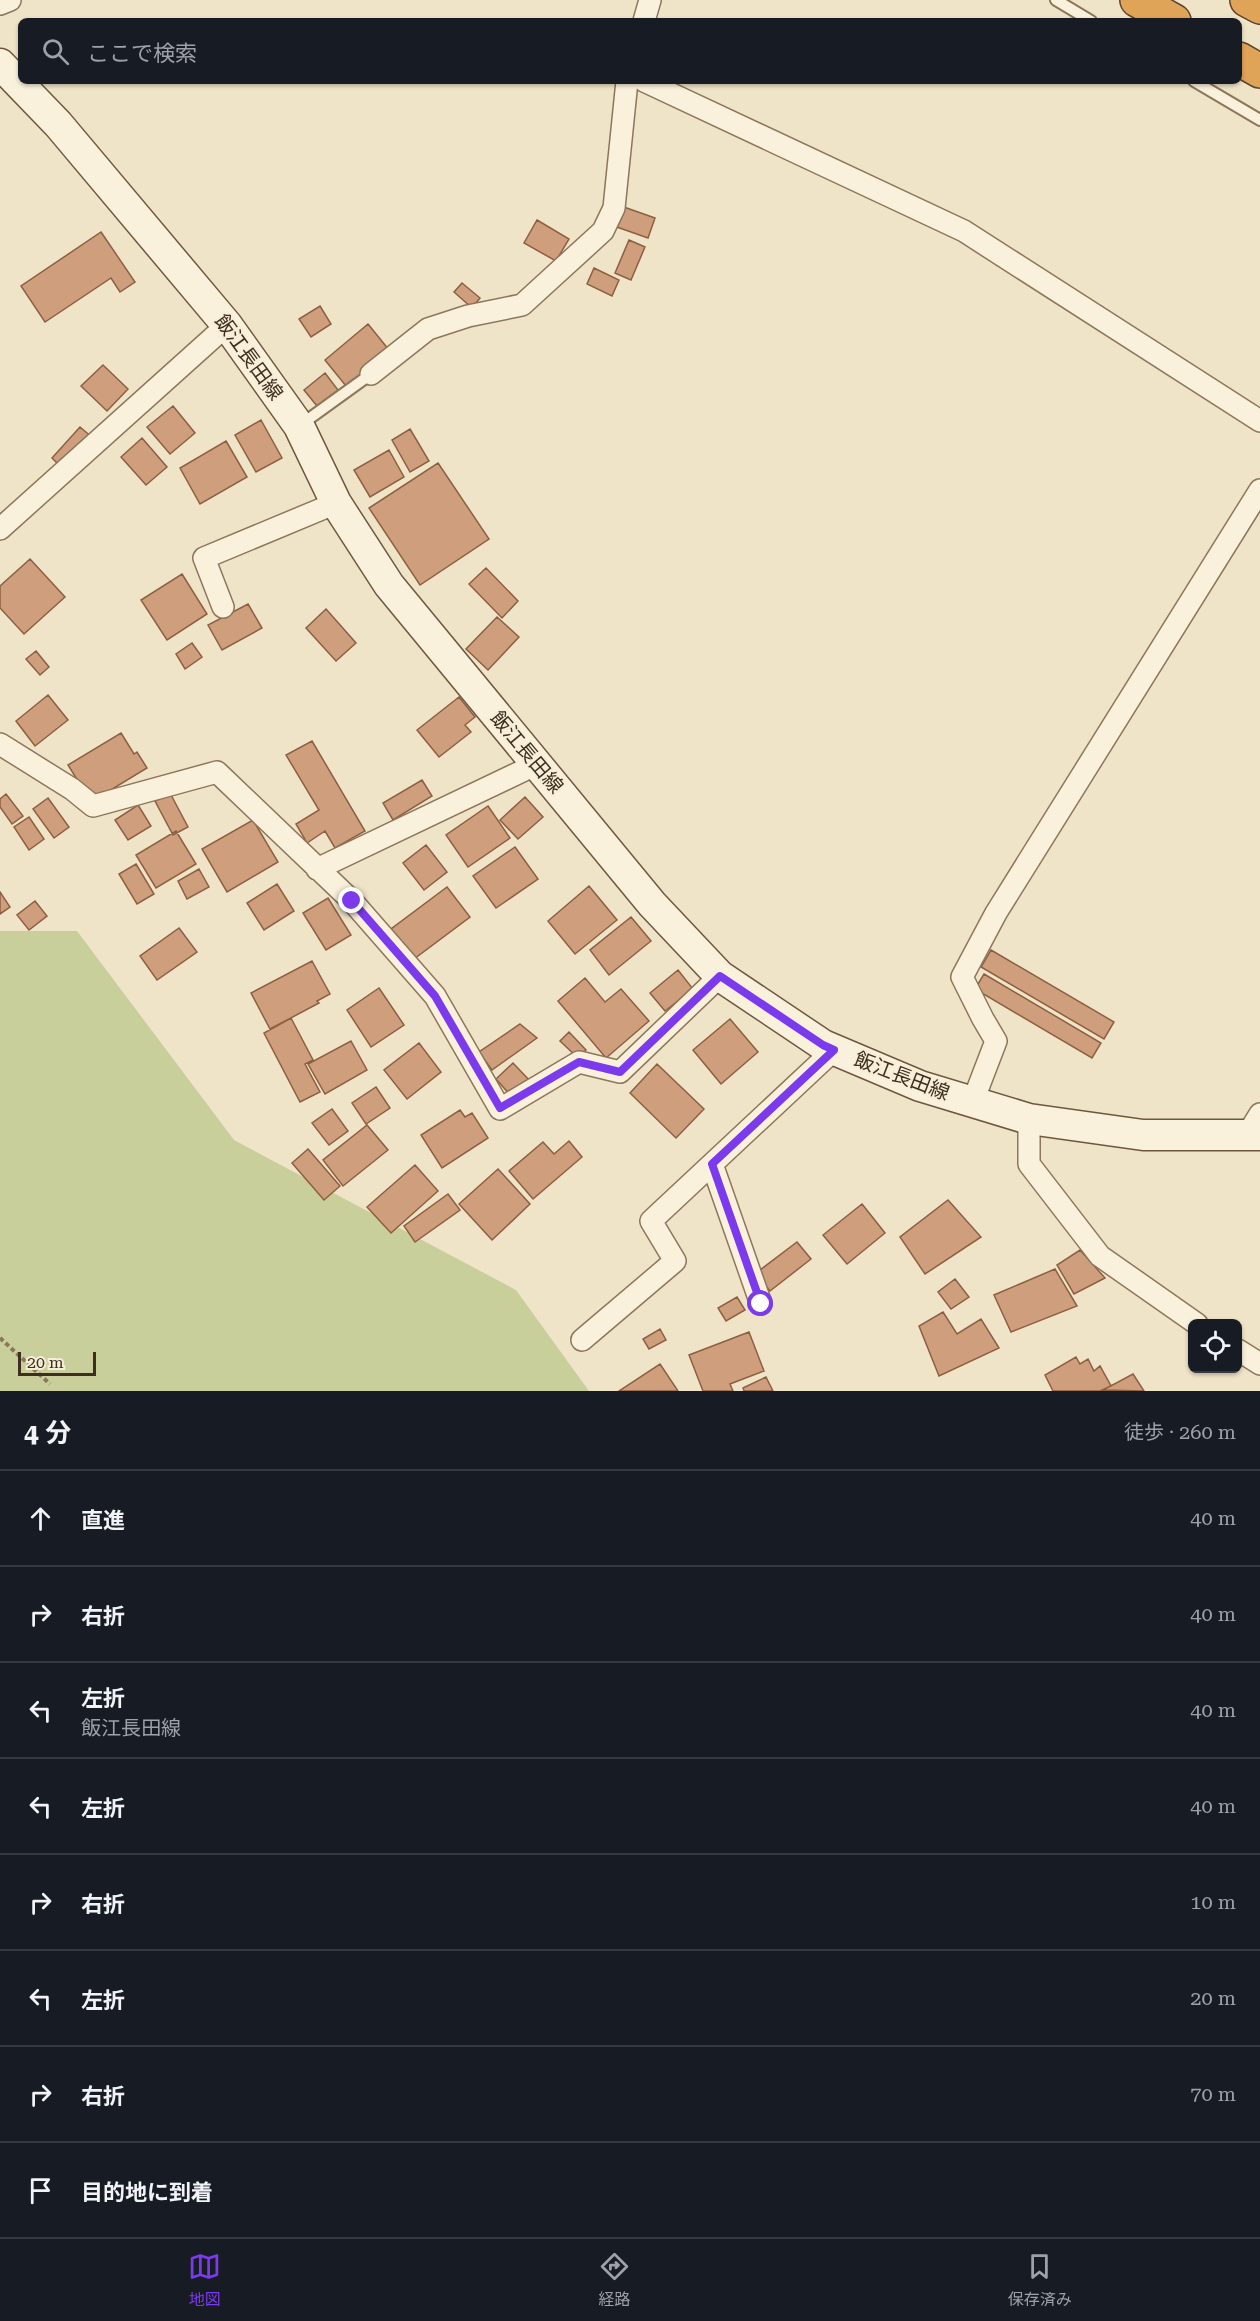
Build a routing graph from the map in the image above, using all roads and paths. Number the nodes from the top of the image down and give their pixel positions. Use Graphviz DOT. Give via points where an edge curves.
graph roads {
  1 [pos="10,0"];
  2 [pos="650,0"];
  3 [pos="1056,0"];
  4 [pos="1137,0"];
  5 [pos="1247,0"];
  6 [pos="0,4"];
  7 [pos="1260,7"];
  8 [pos="645,18"];
  9 [pos="1086,18"];
  10 [pos="1169,18"];
  11 [pos="1242,61"];
  12 [pos="0,63"];
  13 [pos="1260,71"];
  14 [pos="18,82"];
  15 [pos="20,84"];
  16 [pos="627,84"];
  17 [pos="650,84"];
  18 [pos="1199,84"];
  19 [pos="1260,120"];
  20 [pos="227,326"];
  21 [pos="371,374"];
  22 [pos="1260,421"];
  23 [pos="299,426"];
  24 [pos="1260,490"];
  25 [pos="336,503"];
  26 [pos="0,529"];
  27 [pos="223,607"];
  28 [pos="0,744"];
  29 [pos="537,764"];
  30 [pos="317,869"];
  31 [pos="720,976"];
  32 [pos="834,1050"];
  33 [pos="973,1101"];
  34 [pos="1029,1119"];
  35 [pos="1256,1128"];
  36 [pos="712,1164"];
  37 [pos="761,1304"];
  38 [pos="1190,1319"];
  39 [pos="0,1338"];
  40 [pos="582,1340"];
  41 [pos="1242,1353"];
  42 [pos="1260,1364"];
  43 [pos="50,1384"];
  1 -- 6 [label="street"];
  2 -- 8 [label="street"];
  3 -- 9 [label="lane"];
  4 -- 10 [label="highway"];
  5 -- 7 [label="highway"];
  11 -- 13 [label="highway"];
  12 -- 14 [label="main road, 飯江長田線"];
  15 -- 20 [label="main road, 飯江長田線"];
  16 -- 21 [label="street" via="614,208 603,231 522,305 428,329"];
  17 -- 22 [label="street" via="964,231"];
  18 -- 19 [label="lane"];
  20 -- 23 [label="main road, 飯江長田線"];
  20 -- 26 [label="street"];
  21 -- 23 [label="lane"];
  23 -- 25 [label="main road, 飯江長田線"];
  24 -- 33 [label="street" via="996,913 962,977 996,1041"];
  25 -- 27 [label="street" via="204,558"];
  25 -- 29 [label="main road, 飯江長田線" via="389,585"];
  28 -- 30 [label="street" via="93,806 217,772"];
  29 -- 30 [label="street"];
  29 -- 31 [label="main road, 飯江長田線" via="652,904"];
  30 -- 31 [label="street" via="352,901 435,996 500,1108 579,1062 620,1072"];
  31 -- 32 [label="main road, 飯江長田線"];
  32 -- 33 [label="main road, 飯江長田線" via="920,1086"];
  32 -- 36 [label="street"];
  33 -- 34 [label="main road, 飯江長田線"];
  34 -- 35 [label="main road, 飯江長田線" via="1143,1135"];
  34 -- 38 [label="street" via="1029,1164 1100,1256"];
  36 -- 37 [label="street"];
  36 -- 40 [label="street" via="651,1221 675,1261"];
  39 -- 43 [label="path"];
  41 -- 42 [label="street"];
}
